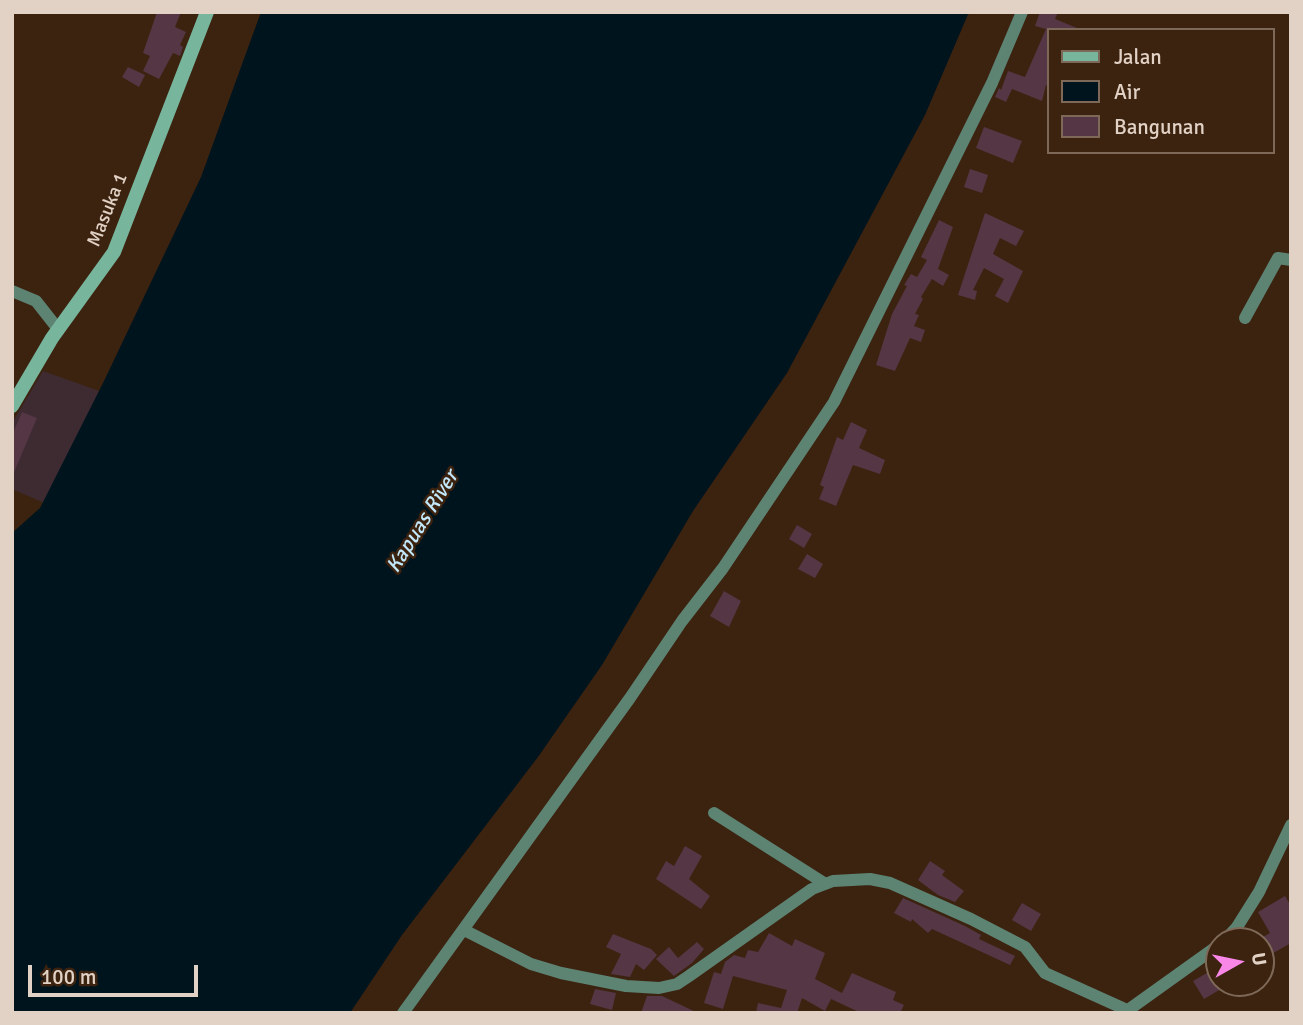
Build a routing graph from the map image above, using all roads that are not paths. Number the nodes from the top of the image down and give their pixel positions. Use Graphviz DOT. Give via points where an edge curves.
graph roads {
  1 [pos="207,12"];
  2 [pos="1022,12"];
  3 [pos="1291,260"];
  4 [pos="12,291"];
  5 [pos="1245,318"];
  6 [pos="63,323"];
  7 [pos="17,384"];
  8 [pos="12,406"];
  9 [pos="714,813"];
  10 [pos="1291,825"];
  11 [pos="824,883"];
  12 [pos="1237,927"];
  13 [pos="464,930"];
  14 [pos="1205,955"];
  15 [pos="1126,1011"];
  16 [pos="403,1013"];
  1 -- 6 [label="street, Masuka 1" via="122,236"];
  2 -- 13 [label="street" via="992,83 834,402 723,568"];
  3 -- 5 [label="street" via="1278,258"];
  4 -- 6 [label="street" via="36,301"];
  6 -- 7 [label="street, Masuka 1"];
  7 -- 8 [label="street, Masuka 1"];
  9 -- 11 [label="street"];
  10 -- 12 [label="street"];
  11 -- 13 [label="street" via="677,984 659,988 561,973 531,964"];
  11 -- 15 [label="street" via="857,879 890,883 1025,947 1045,973"];
  13 -- 16 [label="street"];
  14 -- 15 [label="street"];
}
